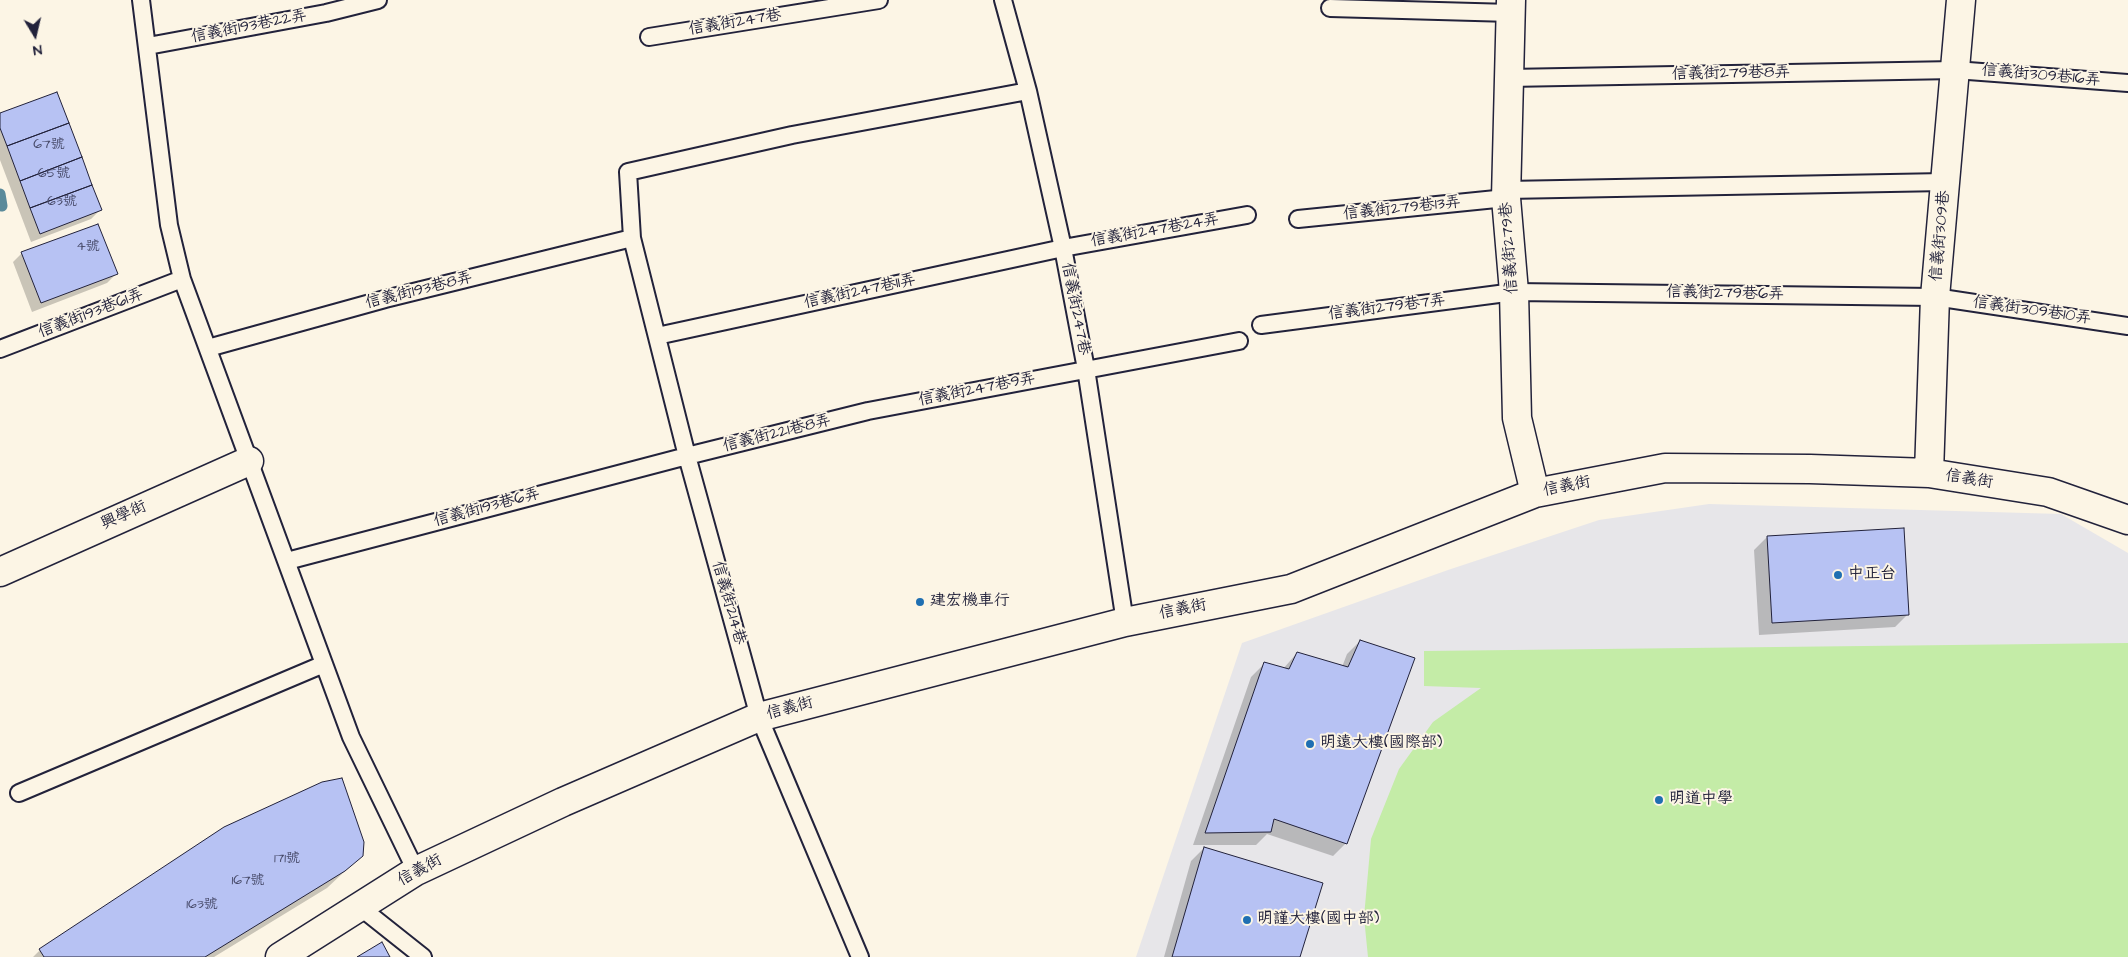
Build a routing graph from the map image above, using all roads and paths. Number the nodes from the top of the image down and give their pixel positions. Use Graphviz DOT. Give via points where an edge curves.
graph roads {
  1 [pos="141,0"];
  2 [pos="378,0"];
  3 [pos="879,0"];
  4 [pos="1004,0"];
  5 [pos="1961,0"];
  6 [pos="816,5"];
  7 [pos="1511,6"];
  8 [pos="1330,8"];
  9 [pos="650,37"];
  10 [pos="148,46"];
  11 [pos="1955,70"];
  12 [pos="1508,78"];
  13 [pos="2128,84"];
  14 [pos="1028,91"];
  15 [pos="1945,182"];
  16 [pos="1506,194"];
  17 [pos="1247,215"];
  18 [pos="1298,219"];
  19 [pos="632,238"];
  20 [pos="1063,248"];
  21 [pos="182,279"];
  22 [pos="1514,292"];
  23 [pos="1935,297"];
  24 [pos="1261,325"];
  25 [pos="2128,326"];
  26 [pos="656,336"];
  27 [pos="1239,341"];
  28 [pos="208,348"];
  29 [pos="0,349"];
  30 [pos="1086,370"];
  31 [pos="868,411"];
  32 [pos="687,456"];
  33 [pos="249,461"];
  34 [pos="1929,473"];
  35 [pos="1535,493"];
  36 [pos="2128,520"];
  37 [pos="287,561"];
  38 [pos="0,572"];
  39 [pos="1125,622"];
  40 [pos="324,664"];
  41 [pos="760,717"];
  42 [pos="18,793"];
  43 [pos="416,871"];
  44 [pos="360,907"];
  45 [pos="280,957"];
  46 [pos="423,957"];
  47 [pos="860,957"];
  1 -- 10 [label="lane"];
  2 -- 10 [label="lane, 信義街193巷22弄" via="326,13"];
  3 -- 6 [label="lane, 信義街247巷"];
  4 -- 14 [label="lane, 信義街247巷"];
  5 -- 11 [label="street, 信義街309巷"];
  6 -- 9 [label="lane, 信義街247巷"];
  7 -- 8 [label="lane"];
  7 -- 12 [label="street, 信義街279巷"];
  10 -- 21 [label="lane" via="168,225"];
  11 -- 12 [label="lane, 信義街279巷8弄"];
  11 -- 13 [label="lane, 信義街309巷16弄"];
  11 -- 15 [label="street, 信義街309巷"];
  12 -- 16 [label="street, 信義街279巷"];
  14 -- 19 [label="lane, 信義街214巷" via="792,135 628,172"];
  14 -- 20 [label="lane, 信義街247巷"];
  15 -- 16 [label="lane, 信義街279巷13弄"];
  15 -- 23 [label="street, 信義街309巷"];
  16 -- 18 [label="lane, 信義街279巷13弄"];
  16 -- 22 [label="street, 信義街279巷"];
  17 -- 20 [label="lane, 信義街247巷24弄"];
  19 -- 26 [label="lane, 信義街214巷"];
  19 -- 28 [label="lane, 信義街193巷8弄" via="385,299"];
  20 -- 26 [label="lane, 信義街247巷11弄"];
  20 -- 30 [label="lane, 信義街247巷"];
  21 -- 28 [label="lane"];
  21 -- 29 [label="lane, 信義街193巷61弄"];
  22 -- 23 [label="lane, 信義街279巷6弄"];
  22 -- 24 [label="lane, 信義街279巷7弄"];
  22 -- 35 [label="street, 信義街279巷" via="1517,418"];
  23 -- 25 [label="lane, 信義街309巷10弄"];
  23 -- 34 [label="street, 信義街309巷"];
  26 -- 32 [label="lane, 信義街214巷"];
  27 -- 30 [label="lane, 信義街247巷9弄"];
  28 -- 33 [label="lane"];
  30 -- 31 [label="lane, 信義街247巷9弄"];
  30 -- 39 [label="lane, 信義街247巷"];
  31 -- 32 [label="lane, 信義街221巷8弄"];
  32 -- 37 [label="lane, 信義街193巷6弄"];
  32 -- 41 [label="lane, 信義街214巷"];
  33 -- 37 [label="lane"];
  33 -- 38 [label="street, 興學街"];
  34 -- 35 [label="street, 信義街" via="1665,468"];
  34 -- 36 [label="street, 信義街" via="2048,492"];
  35 -- 39 [label="street, 信義街" via="1291,589"];
  37 -- 40 [label="lane"];
  39 -- 41 [label="street, 信義街"];
  40 -- 42 [label="lane"];
  40 -- 43 [label="lane" via="351,737"];
  41 -- 43 [label="street, 信義街" via="563,802"];
  41 -- 47 [label="lane, 信義街214巷"];
  43 -- 44 [label="street, 信義街"];
  44 -- 45 [label="street, 信義街"];
  44 -- 46 [label="lane"];
}
